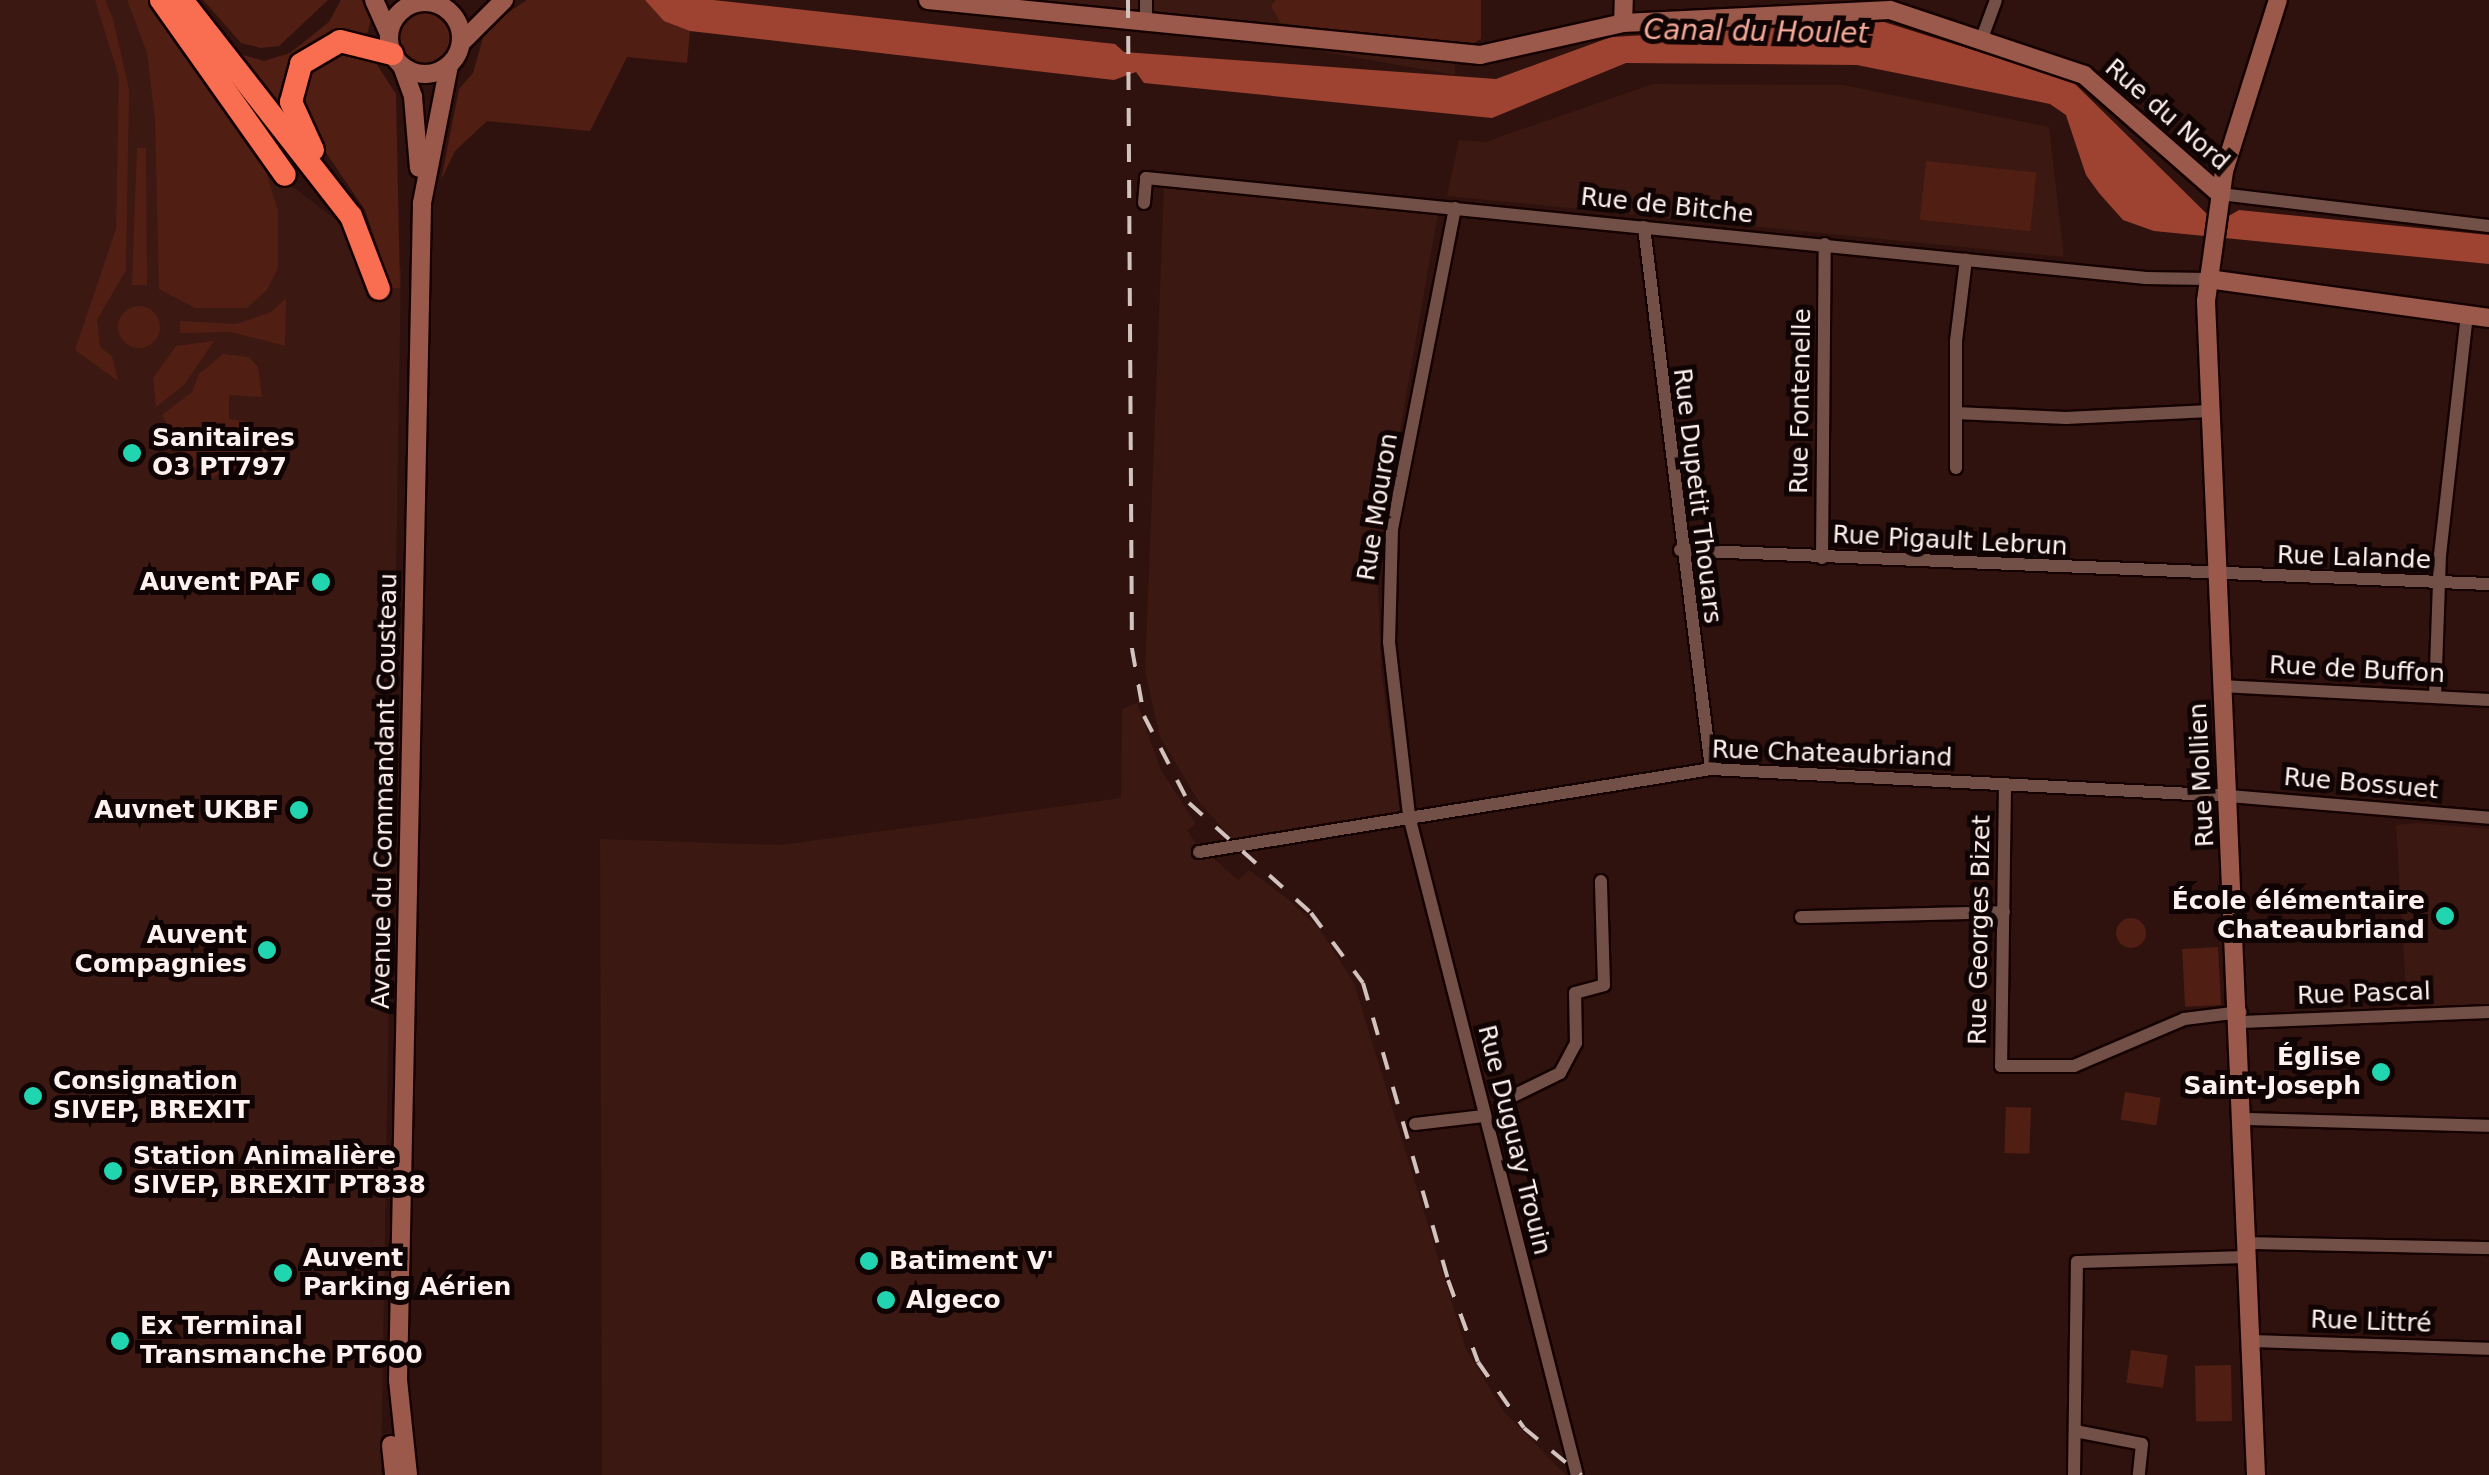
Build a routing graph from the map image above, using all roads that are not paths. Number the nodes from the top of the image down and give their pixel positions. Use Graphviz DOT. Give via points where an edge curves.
graph roads {
  1 [pos="161,0"];
  2 [pos="182,0"];
  3 [pos="374,0"];
  4 [pos="458,0"];
  5 [pos="504,0"];
  6 [pos="928,0"];
  7 [pos="1146,0"];
  8 [pos="1624,0"];
  9 [pos="1996,0"];
  10 [pos="2278,0"];
  11 [pos="423,2"];
  12 [pos="1146,20"];
  13 [pos="1623,23"];
  14 [pos="1982,38"];
  15 [pos="461,43"];
  16 [pos="395,51"];
  17 [pos="448,66"];
  18 [pos="285,175"];
  19 [pos="422,203"];
  20 [pos="1144,203"];
  21 [pos="2218,204"];
  22 [pos="1455,208"];
  23 [pos="2489,226"];
  24 [pos="1644,227"];
  25 [pos="1825,244"];
  26 [pos="1966,260"];
  27 [pos="2208,278"];
  28 [pos="2466,315"];
  29 [pos="2489,318"];
  30 [pos="2210,412"];
  31 [pos="1956,413"];
  32 [pos="1956,468"];
  33 [pos="1680,550"];
  34 [pos="1822,558"];
  35 [pos="2217,576"];
  36 [pos="2438,583"];
  37 [pos="2489,584"];
  38 [pos="2222,686"];
  39 [pos="2434,696"];
  40 [pos="2489,700"];
  41 [pos="1711,769"];
  42 [pos="2005,785"];
  43 [pos="2228,796"];
  44 [pos="1409,816"];
  45 [pos="2489,818"];
  46 [pos="1200,852"];
  47 [pos="1601,881"];
  48 [pos="2004,912"];
  49 [pos="1801,917"];
  50 [pos="2489,1012"];
  51 [pos="2241,1017"];
  52 [pos="1502,1112"];
  53 [pos="1484,1116"];
  54 [pos="2245,1119"];
  55 [pos="1415,1124"];
  56 [pos="2489,1126"];
  57 [pos="2489,1248"];
  58 [pos="2249,1250"];
  59 [pos="2251,1341"];
  60 [pos="2489,1349"];
  61 [pos="398,1380"];
  62 [pos="2075,1431"];
  63 [pos="394,1475"];
  64 [pos="408,1475"];
  65 [pos="1577,1475"];
  66 [pos="2074,1475"];
  67 [pos="2140,1475"];
  68 [pos="2256,1475"];
  1 -- 18 [label="highway"];
  2 -- 16 [label="highway" via="351,216 379,289 368,227 308,143 290,96 301,64 326,44 358,41"];
  3 -- 16 [label="street, Avenue du Commandant Cousteau"];
  4 -- 11 [label="street"];
  5 -- 15 [label="street"];
  6 -- 12 [label="street, Rue du Nord"];
  7 -- 12 [label="street"];
  8 -- 13 [label="street"];
  9 -- 14 [label="street"];
  10 -- 21 [label="street, Rue Mollien"];
  11 -- 15 [label="street" via="455,17"];
  11 -- 16 [label="street" via="400,12"];
  12 -- 13 [label="street, Rue du Nord" via="1480,55"];
  13 -- 14 [label="street, Rue du Nord" via="1871,8"];
  14 -- 21 [label="street, Rue du Nord" via="2095,82"];
  15 -- 17 [label="street"];
  16 -- 17 [label="street" via="428,74"];
  16 -- 19 [label="street, Avenue du Commandant Cousteau" via="414,98"];
  17 -- 19 [label="street, Avenue du Commandant Cousteau"];
  19 -- 61 [label="street, Avenue du Commandant Cousteau"];
  20 -- 22 [label="street, Rue de Bitche" via="1146,178"];
  21 -- 23 [label="street, Rue du Nord"];
  21 -- 27 [label="street, Rue Mollien"];
  22 -- 24 [label="street, Rue de Bitche"];
  22 -- 44 [label="street, Rue Mouron" via="1388,560 1388,629"];
  24 -- 25 [label="street, Rue de Bitche"];
  24 -- 33 [label="street, Rue Dupetit Thouars"];
  25 -- 26 [label="street, Rue de Bitche"];
  25 -- 34 [label="street, Rue Fontenelle"];
  26 -- 27 [label="street, Rue de Bitche"];
  26 -- 31 [label="street"];
  27 -- 28 [label="street"];
  27 -- 30 [label="street, Rue Mollien"];
  28 -- 29 [label="street"];
  28 -- 36 [label="street"];
  30 -- 31 [label="street" via="2066,418"];
  30 -- 35 [label="street, Rue Mollien"];
  31 -- 32 [label="street"];
  33 -- 34 [label="street, Rue Pigault Lebrun"];
  33 -- 41 [label="street, Rue Dupetit Thouars"];
  34 -- 35 [label="street, Rue Pigault Lebrun"];
  35 -- 36 [label="street, Rue Lalande"];
  35 -- 38 [label="street, Rue Mollien"];
  36 -- 37 [label="street, Rue Lalande"];
  36 -- 39 [label="street"];
  38 -- 39 [label="street, Rue de Buffon"];
  38 -- 43 [label="street, Rue Mollien"];
  39 -- 40 [label="street, Rue de Buffon"];
  41 -- 42 [label="street, Rue Chateaubriand"];
  41 -- 44 [label="street, Rue Chateaubriand"];
  42 -- 43 [label="street, Rue Chateaubriand"];
  42 -- 48 [label="street, Rue Georges Bizet"];
  43 -- 45 [label="street, Rue Bossuet"];
  43 -- 51 [label="street, Rue Mollien"];
  44 -- 46 [label="street, Rue Chateaubriand"];
  44 -- 53 [label="street, Rue Duguay Trouin"];
  47 -- 52 [label="street" via="1604,984 1575,993 1576,1042 1560,1073 1507,1098"];
  48 -- 49 [label="street"];
  48 -- 51 [label="street, Rue Georges Bizet" via="2002,1066 2074,1066 2184,1019"];
  50 -- 51 [label="street, Rue Pascal"];
  51 -- 54 [label="street, Rue Mollien"];
  53 -- 55 [label="street"];
  53 -- 65 [label="street, Rue Duguay Trouin"];
  54 -- 56 [label="street"];
  54 -- 58 [label="street, Rue Mollien"];
  57 -- 58 [label="street"];
  58 -- 59 [label="street, Rue Mollien"];
  58 -- 62 [label="street" via="2077,1262"];
  59 -- 60 [label="street, Rue Littré"];
  59 -- 68 [label="street, Rue Mollien"];
  61 -- 63 [label="street, Avenue du Commandant Cousteau"];
  61 -- 64 [label="street, Avenue du Commandant Cousteau"];
  62 -- 66 [label="street"];
  62 -- 67 [label="street" via="2142,1444"];
}
